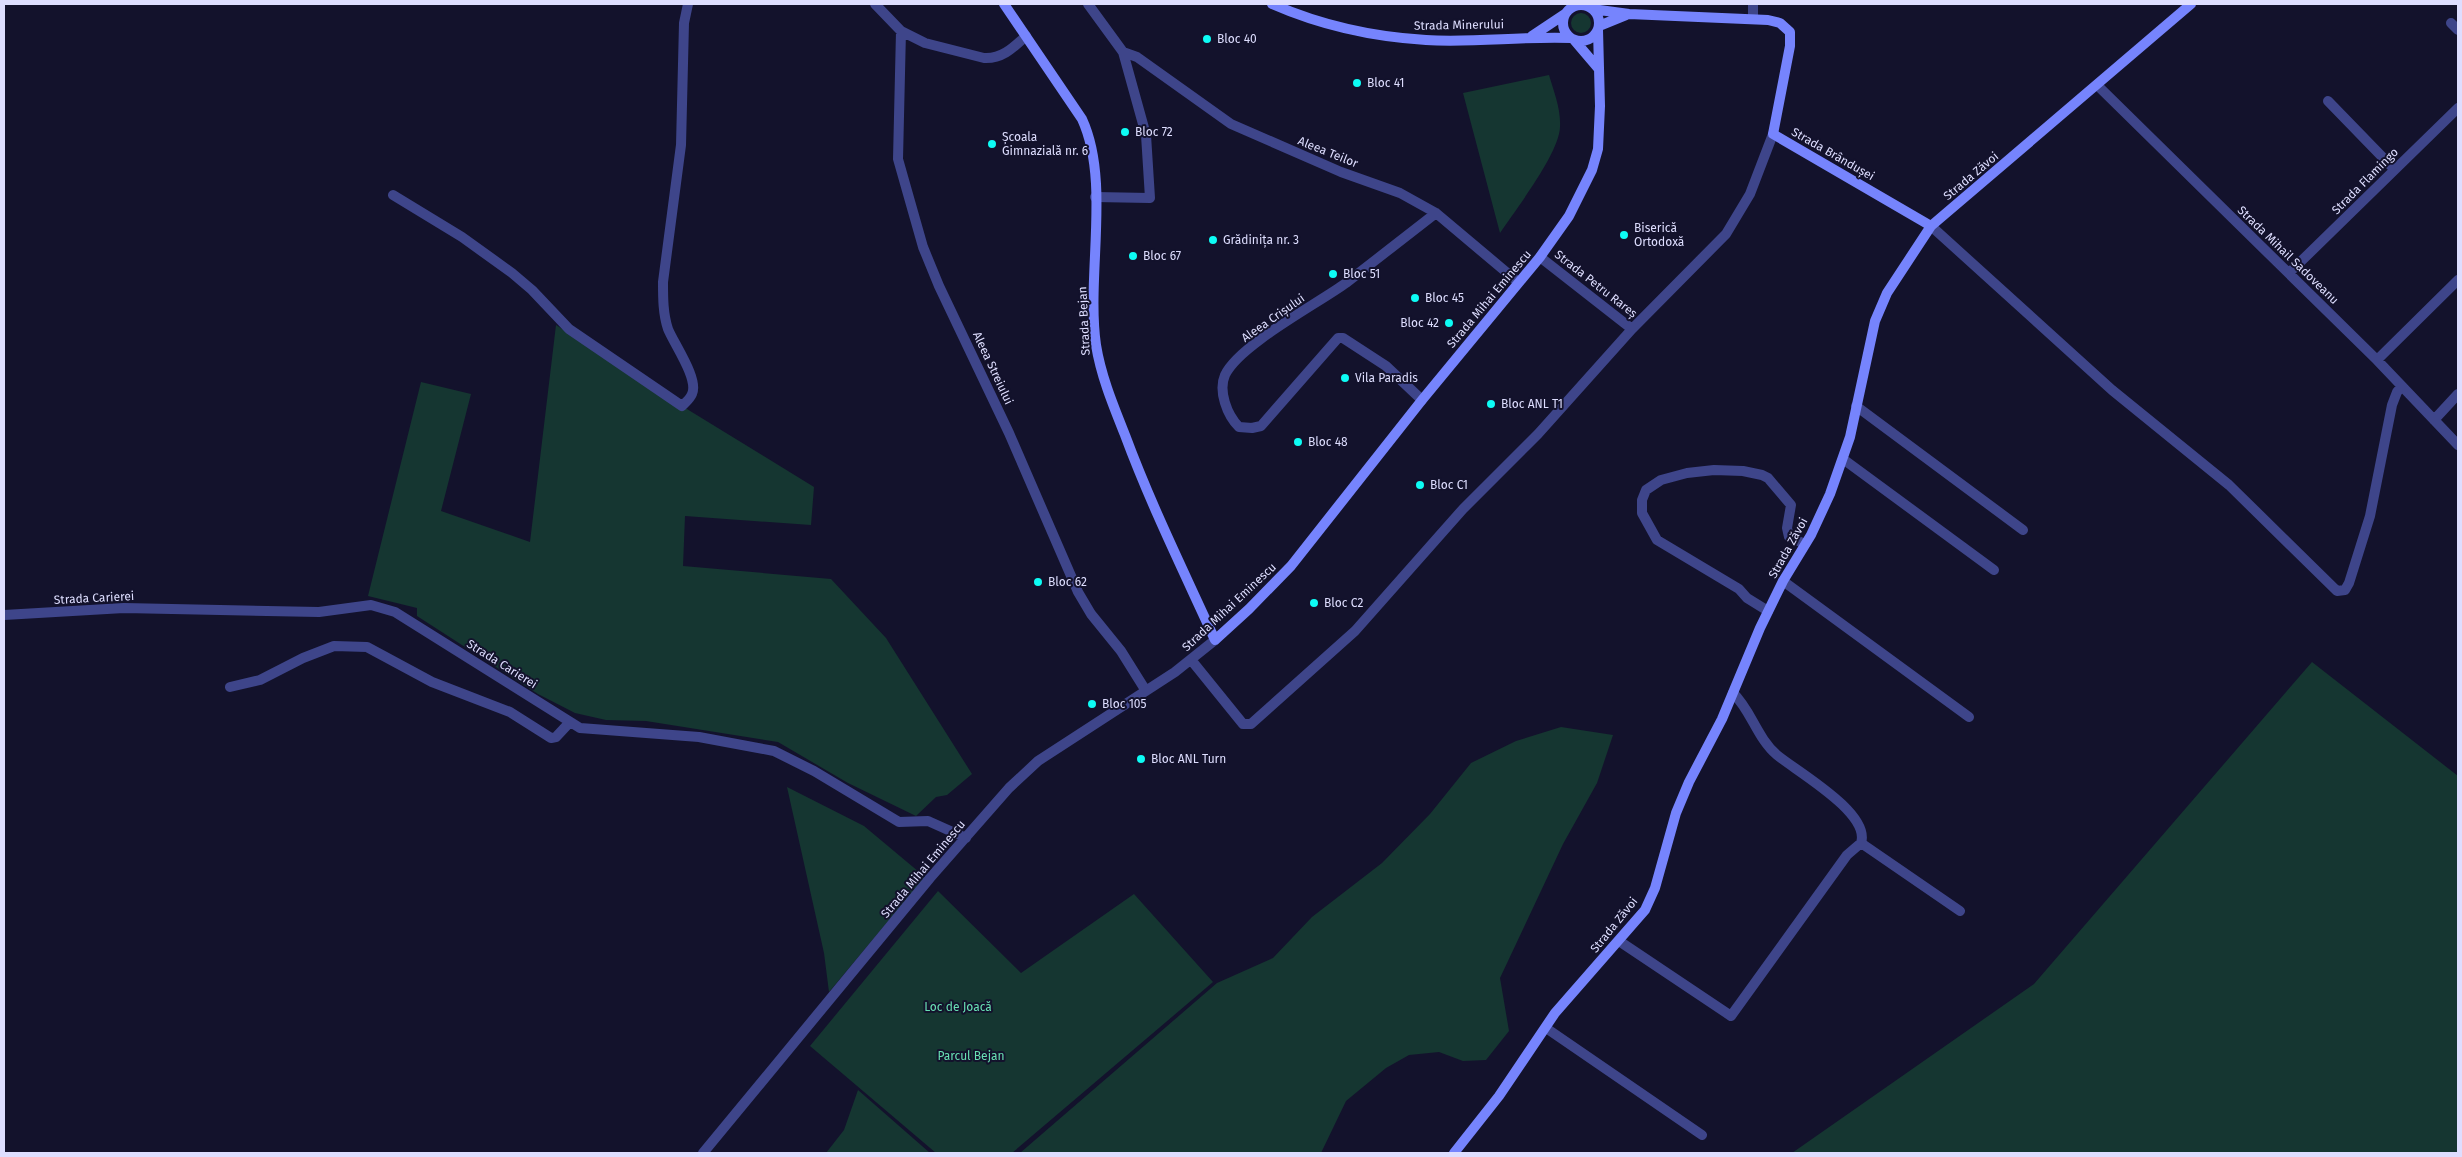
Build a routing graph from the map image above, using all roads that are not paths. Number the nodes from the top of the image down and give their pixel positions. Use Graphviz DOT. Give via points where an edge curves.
graph roads {
  1 [pos="688,4"];
  2 [pos="875,4"];
  3 [pos="1004,4"];
  4 [pos="1088,4"];
  5 [pos="1272,4"];
  6 [pos="1753,4"];
  7 [pos="2191,4"];
  8 [pos="1589,6"];
  9 [pos="1568,9"];
  10 [pos="1629,14"];
  11 [pos="1753,18"];
  12 [pos="1599,28"];
  13 [pos="901,31"];
  14 [pos="1026,36"];
  15 [pos="1532,36"];
  16 [pos="1573,39"];
  17 [pos="1123,52"];
  18 [pos="1598,68"];
  19 [pos="2098,85"];
  20 [pos="2328,101"];
  21 [pos="2458,108"];
  22 [pos="1772,134"];
  23 [pos="2394,169"];
  24 [pos="393,195"];
  25 [pos="1095,197"];
  26 [pos="1436,212"];
  27 [pos="1931,226"];
  28 [pos="1540,256"];
  29 [pos="2290,273"];
  30 [pos="2458,280"];
  31 [pos="1518,282"];
  32 [pos="1632,329"];
  33 [pos="2377,360"];
  34 [pos="2402,386"];
  35 [pos="2458,394"];
  36 [pos="1422,400"];
  37 [pos="1856,406"];
  38 [pos="2434,420"];
  39 [pos="2458,445"];
  40 [pos="1843,459"];
  41 [pos="2023,530"];
  42 [pos="1805,544"];
  43 [pos="1994,570"];
  44 [pos="1783,581"];
  45 [pos="1768,611"];
  46 [pos="4,615"];
  47 [pos="1215,640"];
  48 [pos="1192,661"];
  49 [pos="230,687"];
  50 [pos="1146,691"];
  51 [pos="1733,693"];
  52 [pos="1968,717"];
  53 [pos="570,722"];
  54 [pos="966,838"];
  55 [pos="1861,843"];
  56 [pos="1960,911"];
  57 [pos="1619,941"];
  58 [pos="1546,1028"];
  59 [pos="1702,1135"];
  60 [pos="703,1153"];
  61 [pos="1454,1153"];
  1 -- 24 [label="street" via="684,23 681,145 663,282 668,329 693,387 692,394 682,406 568,329 512,273 462,237"];
  2 -- 13 [label="street"];
  3 -- 14 [label="street, Strada Bejan"];
  4 -- 17 [label="street, Aleea Teilor"];
  5 -- 15 [label="street, Strada Minerului" via="1311,19 1385,36 1457,40"];
  6 -- 11 [label="street"];
  7 -- 19 [label="street, Strada Zăvoi"];
  8 -- 9 [label="street" via="1578,5"];
  8 -- 10 [label="street, Strada Brândușei"];
  8 -- 12 [label="street" via="1598,16"];
  9 -- 15 [label="street"];
  9 -- 16 [label="street" via="1563,24"];
  10 -- 11 [label="street, Strada Brândușei"];
  10 -- 12 [label="street, Strada Brândușei"];
  11 -- 22 [label="street, Strada Brândușei" via="1780,23 1790,32"];
  12 -- 16 [label="street, Strada Minerului" via="1586,41"];
  12 -- 18 [label="street, Strada Mihai Eminescu"];
  13 -- 14 [label="street" via="925,43 993,59 1004,55"];
  13 -- 50 [label="street, Aleea Streiului" via="898,159 922,247 1001,415 1078,592"];
  14 -- 25 [label="street, Strada Bejan" via="1090,136 1094,152"];
  15 -- 16 [label="street, Strada Minerului"];
  16 -- 18 [label="street"];
  17 -- 25 [label="street, Aleea Teilor" via="1146,135 1150,198"];
  17 -- 26 [label="street, Aleea Teilor" via="1137,57 1231,124 1332,168 1400,193"];
  18 -- 28 [label="street, Strada Mihai Eminescu" via="1600,128 1594,163 1579,200"];
  19 -- 27 [label="street, Strada Zăvoi"];
  19 -- 29 [label="street, Strada Mihail Sadoveanu"];
  20 -- 23 [label="street"];
  21 -- 23 [label="street, Strada Flamingo"];
  22 -- 27 [label="street, Strada Brândușei"];
  22 -- 32 [label="street, Strada Petru Rareș" via="1750,194 1726,234"];
  23 -- 29 [label="street, Strada Flamingo"];
  25 -- 47 [label="street, Strada Bejan" via="1094,320 1100,364 1133,457"];
  26 -- 31 [label="street, Aleea Teilor"];
  26 -- 36 [label="street, Aleea Crișului" via="1345,284 1251,346 1230,367 1222,385 1232,421 1239,427 1261,426 1338,338 1343,338 1386,366"];
  27 -- 34 [label="street" via="2112,390 2229,485 2337,591 2346,590 2349,583 2376,490 2392,405"];
  27 -- 37 [label="street, Strada Zăvoi" via="1908,257 1875,322"];
  28 -- 31 [label="street, Strada Mihai Eminescu"];
  28 -- 32 [label="street, Strada Petru Rareș"];
  29 -- 33 [label="street, Strada Mihail Sadoveanu"];
  30 -- 33 [label="street"];
  31 -- 36 [label="street, Strada Mihai Eminescu"];
  32 -- 48 [label="street" via="1538,434 1463,509 1356,631 1257,720 1244,724"];
  33 -- 34 [label="street, Strada Mihail Sadoveanu"];
  34 -- 38 [label="street, Strada Mihail Sadoveanu"];
  35 -- 38 [label="street"];
  36 -- 47 [label="street, Strada Mihai Eminescu" via="1291,566"];
  37 -- 40 [label="street, Strada Zăvoi"];
  37 -- 41 [label="street"];
  38 -- 39 [label="street, Strada Mihail Sadoveanu"];
  40 -- 42 [label="street, Strada Zăvoi"];
  40 -- 43 [label="street"];
  42 -- 44 [label="street, Strada Zăvoi"];
  42 -- 45 [label="street" via="1790,537 1787,528 1790,505 1762,475 1729,470 1687,473 1655,482 1644,495 1642,513 1657,540 1739,589"];
  44 -- 45 [label="street, Strada Zăvoi"];
  44 -- 52 [label="street"];
  45 -- 51 [label="street, Strada Zăvoi"];
  46 -- 53 [label="street, Strada Carierei" via="124,608 319,612 371,605 395,612"];
  47 -- 48 [label="street, Strada Mihai Eminescu"];
  48 -- 50 [label="street, Strada Mihai Eminescu"];
  49 -- 53 [label="street" via="260,680 334,646 367,647 432,682 510,712 550,738 556,737"];
  50 -- 54 [label="street, Strada Mihai Eminescu" via="1038,760"];
  51 -- 55 [label="street" via="1776,754 1843,803 1862,832"];
  51 -- 57 [label="street, Strada Zăvoi" via="1676,813 1655,888 1645,910"];
  53 -- 54 [label="street, Strada Carierei" via="580,728 600,731 699,737 774,751 899,822 928,821"];
  54 -- 60 [label="street, Strada Mihai Eminescu"];
  55 -- 56 [label="street"];
  55 -- 57 [label="street" via="1847,855 1731,1016"];
  57 -- 58 [label="street, Strada Zăvoi"];
  58 -- 59 [label="street"];
  58 -- 61 [label="street, Strada Zăvoi"];
}
